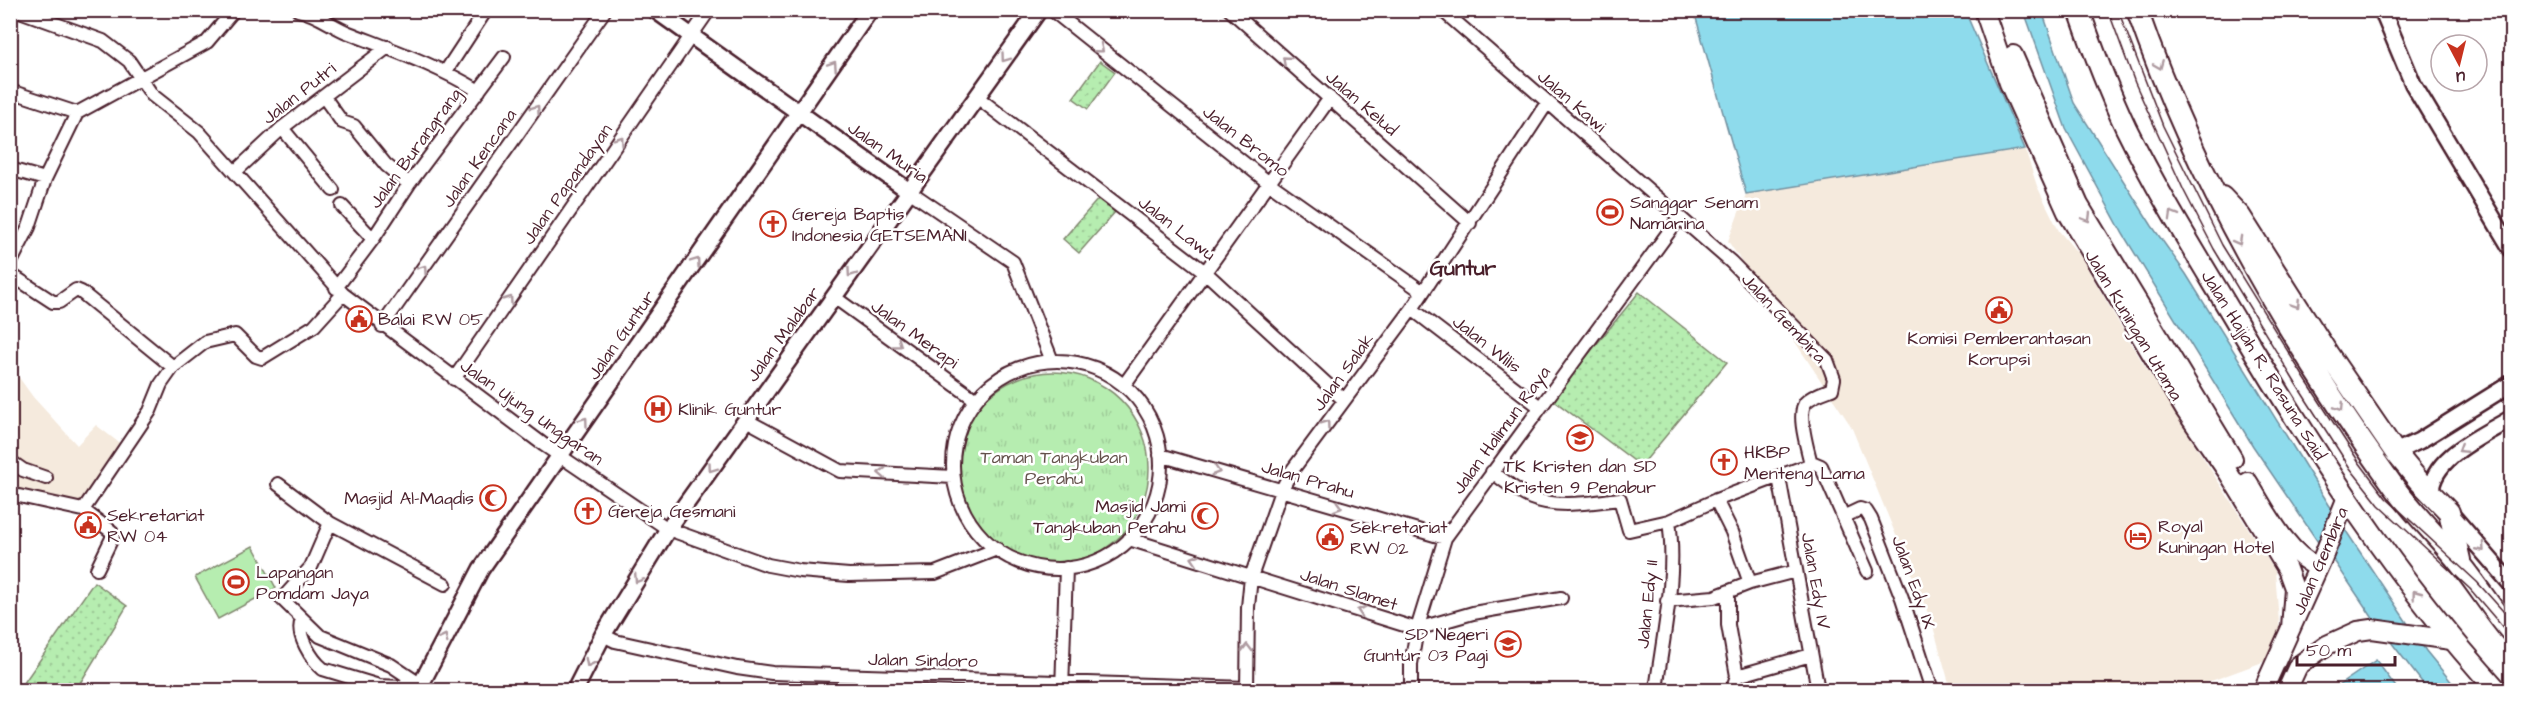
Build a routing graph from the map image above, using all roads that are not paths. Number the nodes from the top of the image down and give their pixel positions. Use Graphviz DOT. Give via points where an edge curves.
graph roads {
  1 [pos="17,10"];
  2 [pos="234,10"];
  3 [pos="486,10"];
  4 [pos="605,10"];
  5 [pos="655,10"];
  6 [pos="709,10"];
  7 [pos="870,10"];
  8 [pos="1039,10"];
  9 [pos="1052,10"];
  10 [pos="1230,10"];
  11 [pos="1442,10"];
  12 [pos="1984,10"];
  13 [pos="1997,10"];
  14 [pos="2079,10"];
  15 [pos="2137,10"];
  16 [pos="2382,10"];
  17 [pos="304,11"];
  18 [pos="691,37"];
  19 [pos="388,47"];
  20 [pos="504,57"];
  21 [pos="446,71"];
  22 [pos="141,79"];
  23 [pos="10,91"];
  24 [pos="479,91"];
  25 [pos="324,97"];
  26 [pos="977,97"];
  27 [pos="1330,98"];
  28 [pos="1547,103"];
  29 [pos="800,113"];
  30 [pos="77,114"];
  31 [pos="282,128"];
  32 [pos="10,169"];
  33 [pos="236,171"];
  34 [pos="45,178"];
  35 [pos="1269,183"];
  36 [pos="409,184"];
  37 [pos="2214,188"];
  38 [pos="333,190"];
  39 [pos="909,191"];
  40 [pos="2065,193"];
  41 [pos="342,206"];
  42 [pos="1679,218"];
  43 [pos="1470,223"];
  44 [pos="373,238"];
  45 [pos="2511,250"];
  46 [pos="10,264"];
  47 [pos="1205,272"];
  48 [pos="10,274"];
  49 [pos="340,291"];
  50 [pos="1423,292"];
  51 [pos="834,297"];
  52 [pos="1412,309"];
  53 [pos="382,326"];
  54 [pos="1052,361"];
  55 [pos="173,367"];
  56 [pos="454,379"];
  57 [pos="2511,383"];
  58 [pos="1124,385"];
  59 [pos="976,400"];
  60 [pos="1344,400"];
  61 [pos="2191,406"];
  62 [pos="1540,407"];
  63 [pos="2511,418"];
  64 [pos="746,420"];
  65 [pos="2395,452"];
  66 [pos="559,455"];
  67 [pos="1160,455"];
  68 [pos="10,461"];
  69 [pos="1811,464"];
  70 [pos="1492,472"];
  71 [pos="953,477"];
  72 [pos="1779,477"];
  73 [pos="46,478"];
  74 [pos="278,483"];
  75 [pos="1281,491"];
  76 [pos="10,494"];
  77 [pos="2431,495"];
  78 [pos="1716,500"];
  79 [pos="2344,504"];
  80 [pos="83,510"];
  81 [pos="2449,512"];
  82 [pos="1844,517"];
  83 [pos="1669,521"];
  84 [pos="330,523"];
  85 [pos="668,529"];
  86 [pos="1445,538"];
  87 [pos="1129,539"];
  88 [pos="997,549"];
  89 [pos="2321,562"];
  90 [pos="2461,565"];
  91 [pos="1066,568"];
  92 [pos="97,569"];
  93 [pos="1867,570"];
  94 [pos="1796,571"];
  95 [pos="1251,577"];
  96 [pos="1750,583"];
  97 [pos="446,584"];
  98 [pos="2511,585"];
  99 [pos="1728,592"];
  100 [pos="1561,598"];
  101 [pos="1667,601"];
  102 [pos="302,620"];
  103 [pos="2291,628"];
  104 [pos="1417,629"];
  105 [pos="2511,633"];
  106 [pos="603,635"];
  107 [pos="2451,640"];
  108 [pos="1811,655"];
  109 [pos="1737,676"];
  110 [pos="417,685"];
  111 [pos="1063,686"];
  112 [pos="1247,689"];
  113 [pos="575,690"];
  114 [pos="1411,690"];
  115 [pos="1656,690"];
  116 [pos="1732,690"];
  117 [pos="1818,690"];
  118 [pos="1932,690"];
  119 [pos="2263,690"];
  120 [pos="2287,690"];
  121 [pos="2497,690"];
  1 -- 22 [label="street, Jalan Ujung Unggaran" via="103,41 129,61"];
  2 -- 22 [label="street" via="207,42"];
  3 -- 21 [label="street, Jalan Burangrang"];
  53 -- 4 [label="street, Jalan Kencana, one-way"];
  5 -- 18 [label="street, Jalan Muria"];
  6 -- 18 [label="street, Jalan Papandayan"];
  29 -- 7 [label="street, Jalan Guntur, one-way"];
  8 -- 26 [label="street, Jalan Malabar, one-way"];
  9 -- 35 [label="street, Jalan Bromo, one-way"];
  27 -- 10 [label="street, Jalan Kelud, one-way"];
  11 -- 28 [label="street, Jalan Kawi"];
  12 -- 40 [label="main road, Jalan Kuningan Utama" via="2009,83"];
  13 -- 40 [label="main road, Jalan Kuningan Utama"];
  79 -- 14 [label="main road, Jalan Hajjah R. Rasuna Said, one-way" via="2144,164 2104,78"];
  15 -- 37 [label="main road, one-way" via="2185,129"];
  16 -- 45 [label="street" via="2413,84"];
  17 -- 19 [label="street"];
  18 -- 29 [label="street, Jalan Muria"];
  56 -- 18 [label="street, Jalan Papandayan, one-way"];
  19 -- 21 [label="street"];
  19 -- 25 [label="street, Jalan Putri"];
  20 -- 24 [label="street"];
  21 -- 24 [label="street, Jalan Burangrang"];
  22 -- 30 [label="street"];
  22 -- 33 [label="street, Jalan Ujung Unggaran" via="152,95 200,132"];
  23 -- 30 [label="street"];
  24 -- 36 [label="street, Jalan Burangrang"];
  25 -- 31 [label="street, Jalan Putri"];
  25 -- 36 [label="street" via="342,122 354,126 386,165"];
  26 -- 39 [label="street, Jalan Malabar"];
  26 -- 47 [label="street, Jalan Lawu"];
  27 -- 35 [label="street"];
  27 -- 43 [label="street, Jalan Kelud"];
  28 -- 42 [label="street, Jalan Kawi"];
  28 -- 43 [label="street, Jalan Salak"];
  29 -- 39 [label="street, Jalan Muria"];
  66 -- 29 [label="street, Jalan Guntur, one-way"];
  30 -- 34 [label="street"];
  31 -- 33 [label="street, Jalan Putri"];
  31 -- 38 [label="street"];
  32 -- 34 [label="street"];
  33 -- 49 [label="street, Jalan Ujung Unggaran"];
  34 -- 46 [label="street" via="29,227"];
  35 -- 47 [label="street"];
  35 -- 50 [label="street, Jalan Bromo"];
  36 -- 44 [label="street, Jalan Burangrang"];
  37 -- 65 [label="main road, one-way" via="2240,216"];
  37 -- 90 [label="main road, one-way" via="2240,245 2346,416 2396,489"];
  39 -- 51 [label="street, Jalan Malabar, one-way"];
  39 -- 54 [label="street, Jalan Muria" via="1013,262"];
  40 -- 61 [label="main road, Jalan Kuningan Utama"];
  41 -- 44 [label="street"];
  42 -- 62 [label="street, Jalan Halimun Raya"];
  42 -- 69 [label="street, Jalan Gembira" via="1731,262 1827,360 1834,379 1832,389 1803,407"];
  43 -- 50 [label="street, Jalan Salak"];
  44 -- 49 [label="street, Jalan Burangrang"];
  47 -- 58 [label="street"];
  47 -- 60 [label="street, Jalan Lawu"];
  48 -- 55 [label="street" via="53,302 76,290 81,292"];
  49 -- 53 [label="street, Jalan Ujung Unggaran"];
  49 -- 55 [label="street, Jalan Burangrang" via="314,326 262,358 256,357 235,335 205,342"];
  50 -- 52 [label="street, Jalan Salak"];
  51 -- 59 [label="street, Jalan Merapi, one-way"];
  51 -- 64 [label="street, Jalan Malabar"];
  52 -- 60 [label="street, Jalan Salak"];
  52 -- 62 [label="street, Jalan Wilis"];
  53 -- 56 [label="street, Jalan Ujung Unggaran"];
  54 -- 58 [label="street" via="1081,364"];
  54 -- 59 [label="street" via="1011,372"];
  55 -- 80 [label="street" via="150,411"];
  56 -- 66 [label="street, Jalan Ujung Unggaran"];
  57 -- 65 [label="street"];
  58 -- 67 [label="street" via="1150,419"];
  59 -- 71 [label="street" via="957,435"];
  75 -- 60 [label="street, Jalan Salak, one-way"];
  61 -- 89 [label="main road, Jalan Kuningan Utama" via="2283,538 2312,564"];
  61 -- 103 [label="main road, Jalan Kuningan Utama" via="2287,569 2294,588"];
  62 -- 70 [label="street, Jalan Halimun Raya"];
  63 -- 77 [label="street, one-way" via="2450,457 2436,471"];
  71 -- 64 [label="street, one-way" via="840,471"];
  64 -- 85 [label="street, Jalan Malabar, one-way"];
  65 -- 77 [label="main road"];
  66 -- 85 [label="street, Jalan Ujung Unggaran"];
  110 -- 66 [label="street, Jalan Guntur, one-way" via="476,578"];
  67 -- 75 [label="street, Jalan Prahu, one-way"];
  67 -- 87 [label="street" via="1154,500"];
  68 -- 73 [label="street"];
  69 -- 72 [label="street"];
  69 -- 82 [label="street" via="1821,466"];
  70 -- 83 [label="street" via="1522,493 1545,502 1620,499 1629,530"];
  70 -- 86 [label="street, Jalan Halimun Raya"];
  71 -- 88 [label="street" via="972,525"];
  72 -- 78 [label="street"];
  72 -- 94 [label="street, Jalan Edy IV"];
  74 -- 84 [label="street"];
  75 -- 86 [label="street, Jalan Prahu, one-way"];
  75 -- 95 [label="street, Jalan Salak"];
  76 -- 80 [label="street"];
  77 -- 81 [label="main road"];
  78 -- 83 [label="street"];
  78 -- 96 [label="street"];
  79 -- 89 [label="main road, Jalan Gembira"];
  107 -- 79 [label="main road, Jalan Hajjah R. Rasuna Said, one-way"];
  80 -- 92 [label="street" via="111,531"];
  81 -- 90 [label="main road"];
  81 -- 98 [label="street, one-way"];
  82 -- 93 [label="street"];
  82 -- 118 [label="street, Jalan Edy IX" via="1860,509 1871,519"];
  83 -- 101 [label="street, Jalan Edy II" via="1672,541"];
  84 -- 97 [label="street"];
  84 -- 102 [label="street" via="311,567 282,599"];
  85 -- 88 [label="street, Jalan Ujung Unggaran" via="768,565 849,575 935,573"];
  85 -- 106 [label="street, Jalan Malabar, one-way"];
  86 -- 104 [label="street, Jalan Halimun Raya"];
  87 -- 91 [label="street" via="1100,559"];
  95 -- 87 [label="street, Jalan Slamet, one-way"];
  88 -- 91 [label="street" via="1030,565"];
  89 -- 103 [label="main road, Jalan Gembira"];
  90 -- 105 [label="main road"];
  91 -- 111 [label="street"];
  94 -- 96 [label="street"];
  94 -- 108 [label="street, Jalan Edy IV"];
  104 -- 95 [label="street, Jalan Slamet, one-way"];
  112 -- 95 [label="street, Jalan Salak, one-way"];
  96 -- 99 [label="street"];
  99 -- 101 [label="street"];
  99 -- 109 [label="street" via="1728,626"];
  100 -- 104 [label="street" via="1473,613"];
  101 -- 115 [label="street, Jalan Edy II"];
  102 -- 110 [label="street" via="320,636 391,665"];
  102 -- 110 [label="street" via="300,632 323,669 380,686"];
  103 -- 119 [label="main road, Jalan Gembira"];
  104 -- 114 [label="street, Jalan Halimun Raya"];
  106 -- 111 [label="street, Jalan Sindoro" via="615,641 772,673"];
  106 -- 113 [label="street, Jalan Malabar, one-way"];
  107 -- 120 [label="main road" via="2358,632 2327,645 2298,666"];
  107 -- 121 [label="main road, Jalan Hajjah R. Rasuna Said"];
  108 -- 109 [label="street"];
  108 -- 117 [label="street, Jalan Edy IV"];
  109 -- 116 [label="street"];
  111 -- 112 [label="street, Jalan Sindoro"];
}
